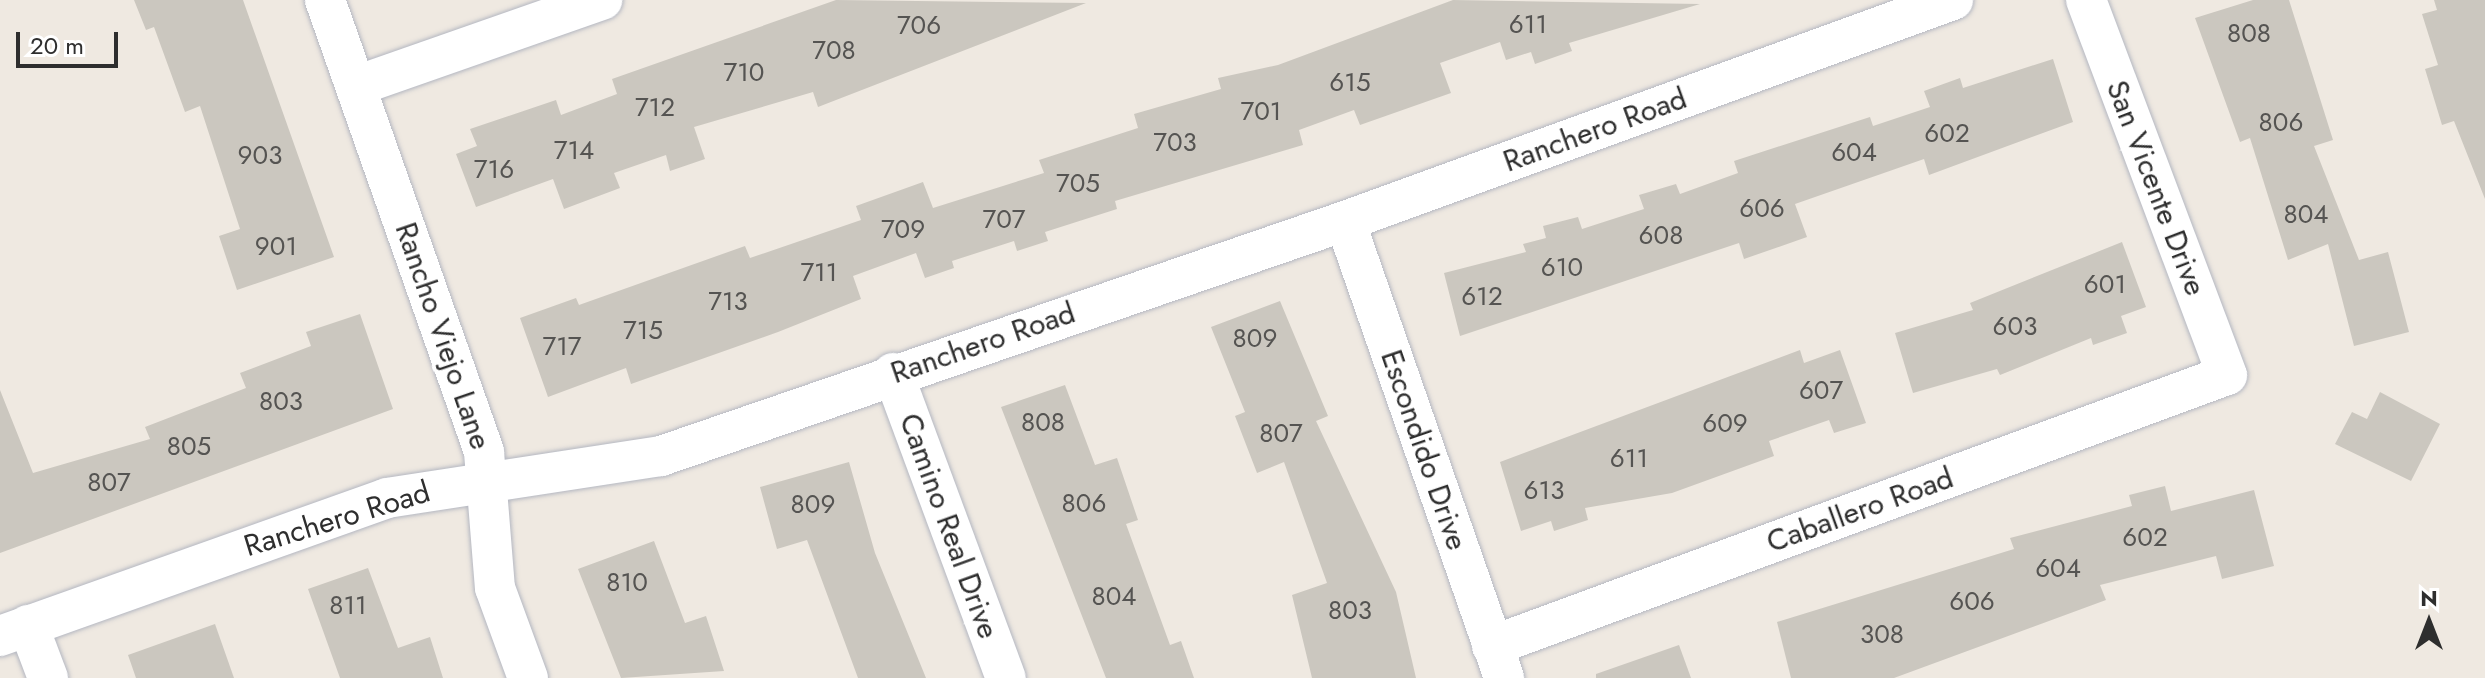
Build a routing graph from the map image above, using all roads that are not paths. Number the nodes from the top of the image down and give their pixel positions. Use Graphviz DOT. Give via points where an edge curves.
graph roads {
  1 [pos="325,0"];
  2 [pos="602,0"];
  3 [pos="1953,0"];
  4 [pos="2086,0"];
  5 [pos="356,86"];
  6 [pos="1345,221"];
  7 [pos="893,373"];
  8 [pos="2227,375"];
  9 [pos="491,481"];
  10 [pos="14,630"];
  11 [pos="1498,662"];
  12 [pos="48,678"];
  13 [pos="528,678"];
  14 [pos="1006,678"];
  1 -- 5 [label="street, Rancho Viejo Lane"];
  2 -- 5 [label="street"];
  3 -- 6 [label="street, Ranchero Road"];
  4 -- 8 [label="street, San Vicente Drive"];
  5 -- 9 [label="street, Rancho Viejo Lane"];
  6 -- 7 [label="street, Ranchero Road"];
  6 -- 11 [label="street, Escondido Drive"];
  7 -- 9 [label="street, Ranchero Road" via="640,462"];
  7 -- 14 [label="street, Camino Real Drive"];
  8 -- 11 [label="street, Caballero Road"];
  9 -- 10 [label="street, Ranchero Road" via="429,488 353,508"];
  9 -- 13 [label="street, Rancho Viejo Lane" via="495,588"];
  10 -- 12 [label="street"];
}
